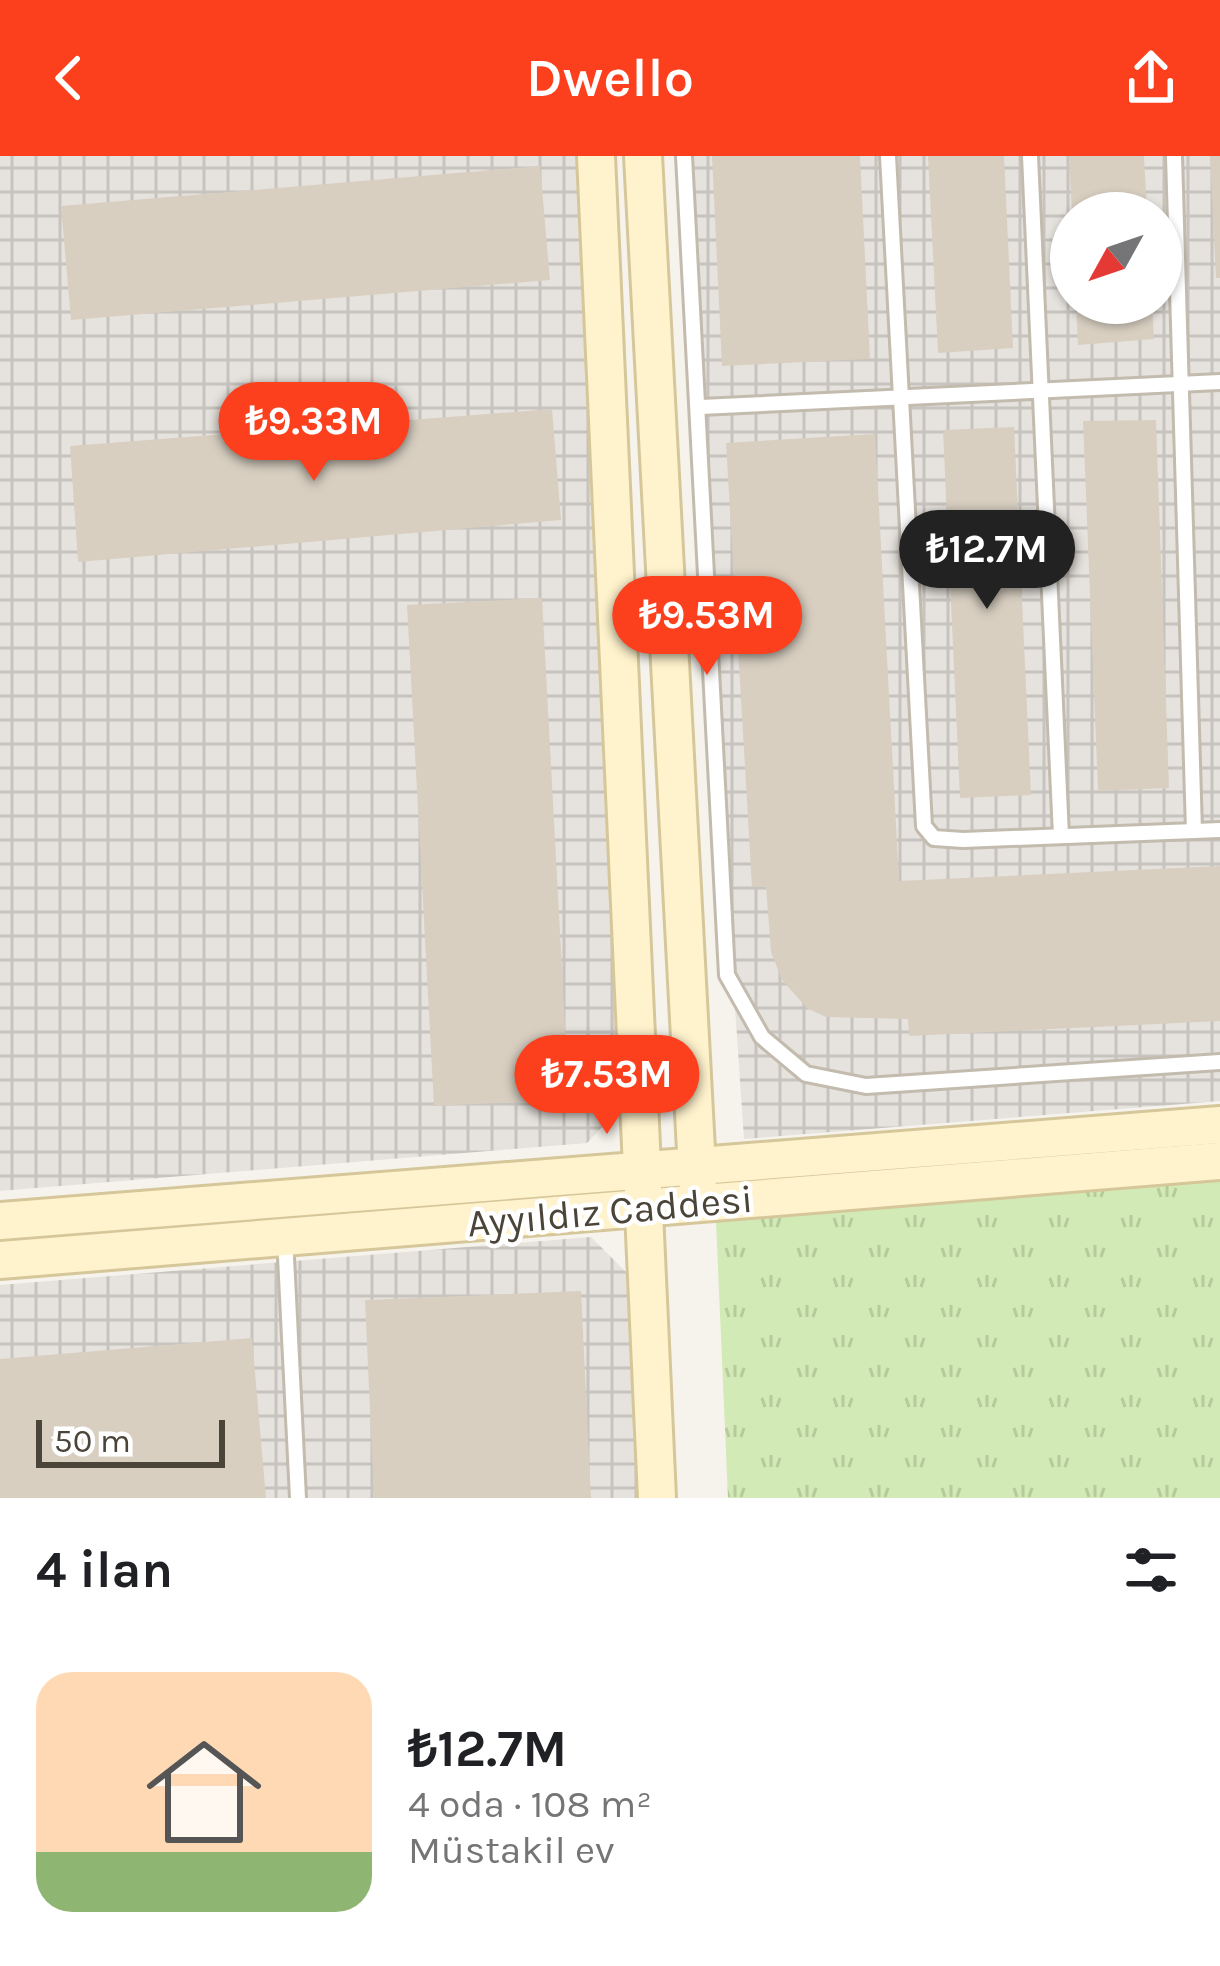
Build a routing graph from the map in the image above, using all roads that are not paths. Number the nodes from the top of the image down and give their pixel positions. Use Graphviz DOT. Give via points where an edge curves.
graph roads {
  1 [pos="596,156"];
  2 [pos="644,156"];
  3 [pos="684,156"];
  4 [pos="888,156"];
  5 [pos="1030,156"];
  6 [pos="1174,156"];
  7 [pos="1220,382"];
  8 [pos="1184,384"];
  9 [pos="1039,392"];
  10 [pos="900,400"];
  11 [pos="701,407"];
  12 [pos="1220,830"];
  13 [pos="1195,831"];
  14 [pos="1061,836"];
  15 [pos="1220,1062"];
  16 [pos="1220,1125"];
  17 [pos="1220,1161"];
  18 [pos="697,1166"];
  19 [pos="646,1170"];
  20 [pos="699,1203"];
  21 [pos="647,1208"];
  22 [pos="0,1221"];
  23 [pos="285,1237"];
  24 [pos="0,1260"];
  25 [pos="298,1498"];
  26 [pos="657,1498"];
  1 -- 19 [label="street"];
  2 -- 18 [label="street"];
  3 -- 11 [label="lane"];
  4 -- 10 [label="lane"];
  5 -- 9 [label="lane"];
  6 -- 8 [label="lane"];
  7 -- 8 [label="lane"];
  8 -- 9 [label="lane"];
  8 -- 13 [label="lane"];
  9 -- 10 [label="lane"];
  9 -- 14 [label="lane"];
  10 -- 11 [label="lane"];
  10 -- 14 [label="lane" via="924,826 934,838"];
  11 -- 15 [label="lane" via="728,975 762,1037 806,1074 866,1086"];
  12 -- 13 [label="lane"];
  13 -- 14 [label="lane"];
  16 -- 18 [label="street, Ayyıldız Caddesi"];
  17 -- 20 [label="street, Ayyıldız Caddesi"];
  18 -- 19 [label="street, Ayyıldız Caddesi"];
  18 -- 20 [label="street"];
  19 -- 21 [label="street"];
  19 -- 22 [label="street, Ayyıldız Caddesi"];
  20 -- 21 [label="street, Ayyıldız Caddesi"];
  21 -- 23 [label="street, Ayyıldız Caddesi"];
  21 -- 26 [label="street"];
  23 -- 24 [label="street, Ayyıldız Caddesi"];
  23 -- 25 [label="lane"];
}
